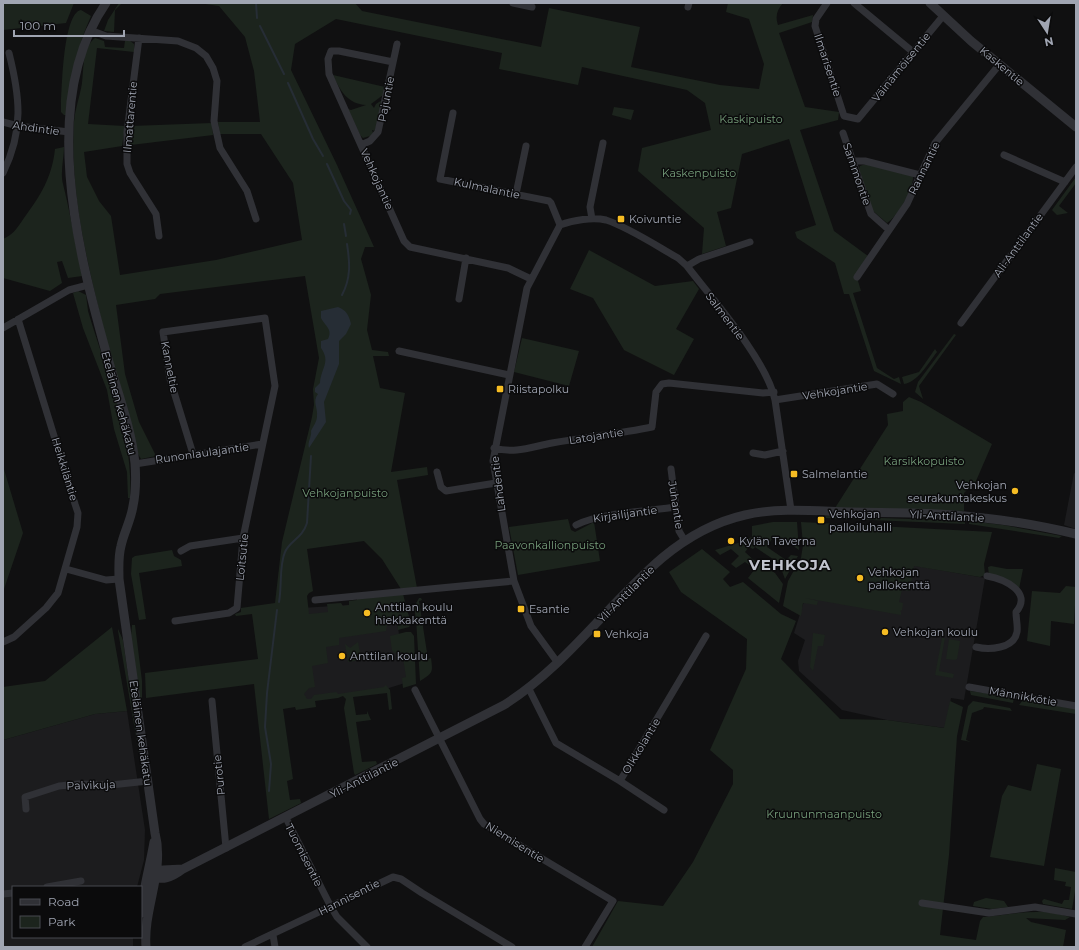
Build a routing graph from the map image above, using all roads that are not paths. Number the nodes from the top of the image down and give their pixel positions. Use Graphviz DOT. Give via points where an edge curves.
graph roads {
  1 [pos="106,3"];
  2 [pos="513,3"];
  3 [pos="827,3"];
  4 [pos="854,3"];
  5 [pos="930,3"];
  6 [pos="532,7"];
  7 [pos="944,16"];
  8 [pos="90,30"];
  9 [pos="139,38"];
  10 [pos="397,44"];
  11 [pos="913,52"];
  12 [pos="9,53"];
  13 [pos="393,62"];
  14 [pos="999,65"];
  15 [pos="453,113"];
  16 [pos="858,119"];
  17 [pos="3,122"];
  18 [pos="18,126"];
  19 [pos="1076,127"];
  20 [pos="70,132"];
  21 [pos="843,133"];
  22 [pos="603,143"];
  23 [pos="361,145"];
  24 [pos="526,146"];
  25 [pos="1004,155"];
  26 [pos="853,161"];
  27 [pos="1076,167"];
  28 [pos="3,172"];
  29 [pos="920,175"];
  30 [pos="1065,182"];
  31 [pos="516,194"];
  32 [pos="256,219"];
  33 [pos="592,219"];
  34 [pos="558,228"];
  35 [pos="889,230"];
  36 [pos="160,236"];
  37 [pos="750,242"];
  38 [pos="466,258"];
  39 [pos="687,266"];
  40 [pos="857,278"];
  41 [pos="531,279"];
  42 [pos="88,285"];
  43 [pos="459,299"];
  44 [pos="265,318"];
  45 [pos="18,319"];
  46 [pos="961,323"];
  47 [pos="3,328"];
  48 [pos="399,351"];
  49 [pos="509,375"];
  50 [pos="774,392"];
  51 [pos="893,394"];
  52 [pos="775,400"];
  53 [pos="262,444"];
  54 [pos="494,448"];
  55 [pos="783,452"];
  56 [pos="753,453"];
  57 [pos="192,454"];
  58 [pos="135,464"];
  59 [pos="670,469"];
  60 [pos="437,472"];
  61 [pos="496,483"];
  62 [pos="676,507"];
  63 [pos="791,510"];
  64 [pos="576,525"];
  65 [pos="1076,534"];
  66 [pos="243,538"];
  67 [pos="685,541"];
  68 [pos="181,551"];
  69 [pos="66,569"];
  70 [pos="987,576"];
  71 [pos="119,579"];
  72 [pos="514,581"];
  73 [pos="315,600"];
  74 [pos="175,621"];
  75 [pos="706,636"];
  76 [pos="3,642"];
  77 [pos="976,647"];
  78 [pos="559,662"];
  79 [pos="969,687"];
  80 [pos="529,689"];
  81 [pos="415,690"];
  82 [pos="212,702"];
  83 [pos="1076,706"];
  84 [pos="439,739"];
  85 [pos="148,781"];
  86 [pos="620,781"];
  87 [pos="26,809"];
  88 [pos="664,810"];
  89 [pos="286,818"];
  90 [pos="226,848"];
  91 [pos="154,875"];
  92 [pos="81,881"];
  93 [pos="53,886"];
  94 [pos="922,903"];
  95 [pos="142,905"];
  96 [pos="331,907"];
  97 [pos="1076,914"];
  98 [pos="143,930"];
  99 [pos="273,934"];
  100 [pos="146,947"];
  101 [pos="245,947"];
  102 [pos="275,947"];
  103 [pos="367,947"];
  104 [pos="512,947"];
  105 [pos="584,947"];
  1 -- 8 [label="street, Eteläinen kehäkatu"];
  2 -- 6 [label="street"];
  3 -- 16 [label="street, Ilmarisentie" via="816,19 815,26 844,116"];
  4 -- 11 [label="street"];
  5 -- 7 [label="street, Kaskentie"];
  7 -- 11 [label="street, Väinämöisentie"];
  7 -- 14 [label="street, Kaskentie"];
  8 -- 9 [label="street" via="106,36"];
  8 -- 20 [label="street, Eteläinen kehäkatu" via="76,77"];
  9 -- 32 [label="street" via="187,44 206,56 218,81 214,113 217,138 225,158 247,191"];
  9 -- 36 [label="street, Ilmattarentie" via="127,132 127,164 156,214"];
  10 -- 13 [label="street, Pajuntie"];
  11 -- 16 [label="street, Väinämöisentie"];
  12 -- 18 [label="street" via="17,86"];
  13 -- 23 [label="street, Pajuntie" via="378,132 370,141"];
  13 -- 23 [label="street, Vehkojantie" via="339,51 332,52 328,59 329,74"];
  14 -- 19 [label="street, Kaskentie"];
  14 -- 29 [label="street, Rannantie" via="936,143"];
  15 -- 31 [label="street, Kulmalantie" via="440,179"];
  17 -- 18 [label="street, Ahdintie"];
  18 -- 20 [label="street, Ahdintie"];
  18 -- 28 [label="street" via="11,157"];
  20 -- 42 [label="street, Eteläinen kehäkatu" via="70,183"];
  21 -- 26 [label="street, Sammontie"];
  22 -- 33 [label="street" via="590,207"];
  23 -- 38 [label="street, Vehkojantie" via="407,245"];
  24 -- 31 [label="street"];
  25 -- 30 [label="street"];
  26 -- 29 [label="street" via="864,161"];
  26 -- 35 [label="street, Sammontie" via="871,214"];
  27 -- 30 [label="street, Ali-Anttilantie"];
  29 -- 35 [label="street, Rannantie" via="912,194"];
  30 -- 46 [label="street, Ali-Anttilantie"];
  31 -- 34 [label="street, Kulmalantie" via="549,201"];
  33 -- 34 [label="street, Salmentie" via="567,222"];
  33 -- 39 [label="street, Salmentie" via="606,220 619,226 678,258"];
  34 -- 41 [label="street, Lahdentie"];
  35 -- 40 [label="street, Rannantie"];
  37 -- 39 [label="street" via="699,259"];
  38 -- 41 [label="street, Vehkojantie" via="508,268"];
  38 -- 43 [label="street"];
  39 -- 50 [label="street, Salmentie" via="734,326"];
  41 -- 49 [label="street, Lahdentie"];
  42 -- 45 [label="street" via="69,290"];
  42 -- 58 [label="street, Eteläinen kehäkatu" via="128,429"];
  44 -- 53 [label="street, Runonlaulajantie" via="275,386"];
  44 -- 57 [label="street, Kanneltie" via="163,332 170,379"];
  45 -- 47 [label="street"];
  45 -- 69 [label="street, Heikkiläntie" via="78,513"];
  48 -- 49 [label="street"];
  49 -- 54 [label="street, Lahdentie"];
  50 -- 52 [label="street, Salmentie"];
  50 -- 54 [label="street, Latojantie" via="662,384 656,392 652,428 520,450"];
  51 -- 52 [label="street, Vehkojantie" via="877,384"];
  52 -- 55 [label="street, Salmentie"];
  53 -- 57 [label="street, Runonlaulajantie"];
  53 -- 66 [label="street, Loitsutie"];
  54 -- 61 [label="street, Lahdentie"];
  55 -- 56 [label="street"];
  55 -- 63 [label="street, Salmentie"];
  57 -- 58 [label="street, Runonlaulajantie"];
  58 -- 71 [label="street, Eteläinen kehäkatu" via="134,506 121,546"];
  59 -- 62 [label="street, Juhantie"];
  60 -- 61 [label="street" via="441,487 446,491"];
  61 -- 72 [label="street, Lahdentie"];
  62 -- 64 [label="street, Kirjailijantie" via="598,518"];
  62 -- 67 [label="street, Juhantie" via="679,531"];
  63 -- 65 [label="street, Yli-Anttilantie" via="982,517"];
  63 -- 67 [label="street, Yli-Anttilantie" via="759,512 734,518"];
  66 -- 68 [label="street" via="190,546"];
  66 -- 74 [label="street, Loitsutie" via="234,611"];
  67 -- 78 [label="street, Yli-Anttilantie" via="652,567"];
  69 -- 71 [label="street" via="106,580"];
  69 -- 76 [label="street, Heikkiläntie" via="54,599 14,638"];
  70 -- 77 [label="street" via="1009,582 1017,591 1021,601 1021,607 1016,612 1017,633 1014,640 1000,647"];
  71 -- 85 [label="street, Eteläinen kehäkatu"];
  72 -- 73 [label="street"];
  72 -- 78 [label="street, Lahdentie" via="532,626"];
  75 -- 86 [label="street, Olkkolantie"];
  78 -- 80 [label="street, Yli-Anttilantie"];
  79 -- 83 [label="street, Männikkötie"];
  80 -- 84 [label="street, Yli-Anttilantie"];
  80 -- 86 [label="street, Olkkolantie" via="556,743"];
  81 -- 84 [label="street, Niemisentie"];
  82 -- 90 [label="street, Purotie"];
  84 -- 89 [label="street, Yli-Anttilantie"];
  84 -- 105 [label="street, Niemisentie" via="484,824 613,901"];
  85 -- 87 [label="street, Palvikuja" via="59,786 25,797"];
  85 -- 91 [label="street, Eteläinen kehäkatu" via="159,848"];
  86 -- 88 [label="street"];
  89 -- 90 [label="street, Yli-Anttilantie"];
  89 -- 96 [label="street, Tuomisentie"];
  90 -- 91 [label="street, Yli-Anttilantie" via="169,878"];
  91 -- 95 [label="street, Eteläinen kehäkatu" via="144,886"];
  91 -- 98 [label="street, Eteläinen kehäkatu" via="148,926"];
  92 -- 93 [label="street"];
  94 -- 97 [label="street" via="989,913 1035,908"];
  96 -- 99 [label="street, Hannisentie"];
  96 -- 103 [label="street, Tuomisentie" via="337,917"];
  96 -- 104 [label="street, Hannisentie" via="393,877 401,879"];
  98 -- 100 [label="street, Eteläinen kehäkatu"];
  99 -- 101 [label="street, Hannisentie"];
  99 -- 102 [label="street"];
}
